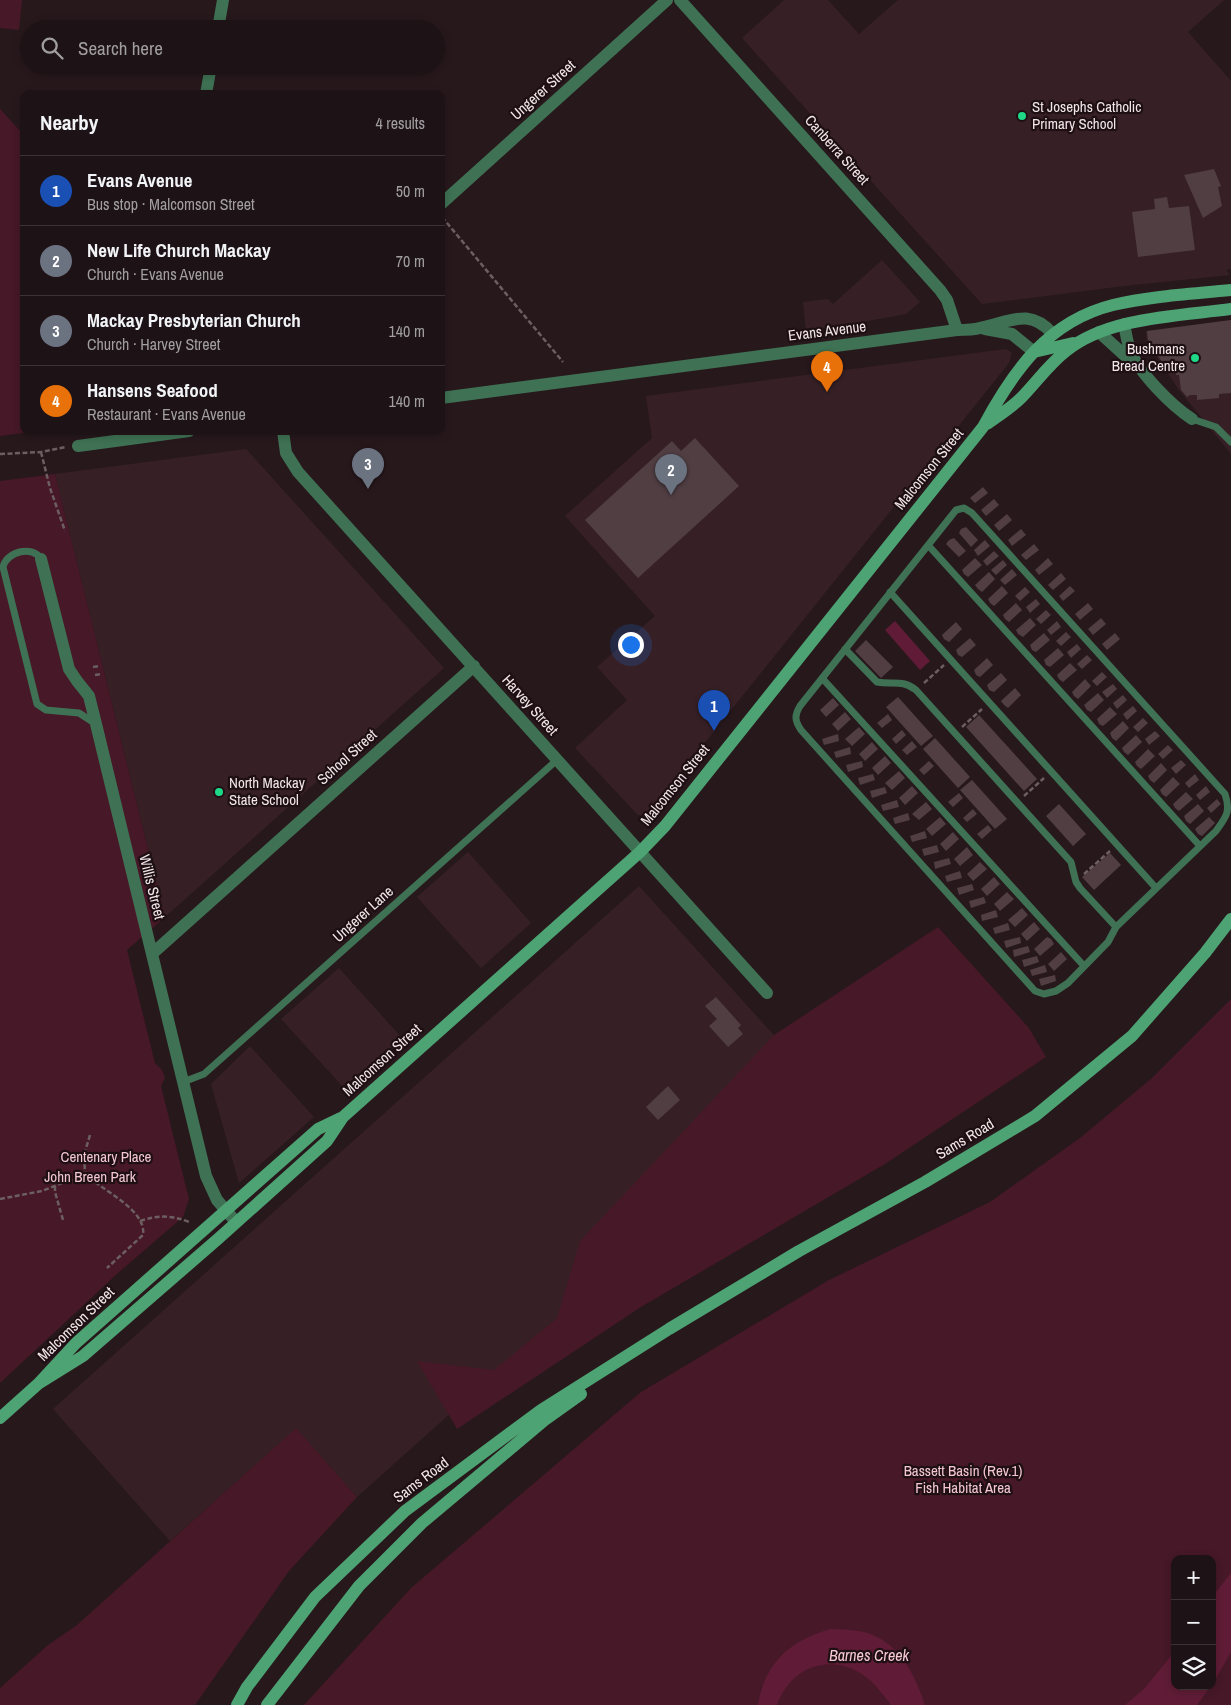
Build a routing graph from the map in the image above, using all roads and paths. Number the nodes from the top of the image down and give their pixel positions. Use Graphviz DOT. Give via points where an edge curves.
graph roads {
  1 [pos="223,0"];
  2 [pos="667,0"];
  3 [pos="680,0"];
  4 [pos="220,20"];
  5 [pos="209,75"];
  6 [pos="207,90"];
  7 [pos="445,200"];
  8 [pos="445,221"];
  9 [pos="1231,290"];
  10 [pos="1231,309"];
  11 [pos="1097,310"];
  12 [pos="1124,324"];
  13 [pos="980,328"];
  14 [pos="956,330"];
  15 [pos="1099,332"];
  16 [pos="1054,334"];
  17 [pos="1079,342"];
  18 [pos="1051,348"];
  19 [pos="1034,352"];
  20 [pos="563,362"];
  21 [pos="1048,367"];
  22 [pos="1144,373"];
  23 [pos="445,397"];
  24 [pos="1192,419"];
  25 [pos="983,427"];
  26 [pos="159,435"];
  27 [pos="284,435"];
  28 [pos="1231,442"];
  29 [pos="78,446"];
  30 [pos="41,452"];
  31 [pos="0,454"];
  32 [pos="64,531"];
  33 [pos="928,545"];
  34 [pos="41,559"];
  35 [pos="890,592"];
  36 [pos="845,649"];
  37 [pos="950,659"];
  38 [pos="99,666"];
  39 [pos="474,666"];
  40 [pos="94,667"];
  41 [pos="101,674"];
  42 [pos="96,676"];
  43 [pos="822,678"];
  44 [pos="916,690"];
  45 [pos="990,703"];
  46 [pos="96,724"];
  47 [pos="955,733"];
  48 [pos="557,760"];
  49 [pos="1051,771"];
  50 [pos="1018,802"];
  51 [pos="1117,844"];
  52 [pos="1200,846"];
  53 [pos="640,852"];
  54 [pos="1076,882"];
  55 [pos="1156,888"];
  56 [pos="1231,919"];
  57 [pos="1116,927"];
  58 [pos="153,953"];
  59 [pos="1084,966"];
  60 [pos="767,993"];
  61 [pos="183,1082"];
  62 [pos="343,1117"];
  63 [pos="90,1135"];
  64 [pos="89,1177"];
  65 [pos="55,1186"];
  66 [pos="0,1199"];
  67 [pos="226,1211"];
  68 [pos="62,1220"];
  69 [pos="140,1221"];
  70 [pos="189,1222"];
  71 [pos="236,1222"];
  72 [pos="106,1268"];
  73 [pos="669,1329"];
  74 [pos="38,1384"];
  75 [pos="0,1418"];
  76 [pos="237,1705"];
  77 [pos="267,1705"];
  1 -- 4 [label="street"];
  2 -- 7 [label="street, Ungerer Street"];
  3 -- 14 [label="street, Canberra Street" via="936,284 947,300"];
  5 -- 6 [label="street"];
  8 -- 20 [label="path"];
  9 -- 11 [label="main road" via="1132,301"];
  10 -- 12 [label="main road"];
  11 -- 12 [label="main road"];
  11 -- 16 [label="main road"];
  12 -- 15 [label="main road"];
  12 -- 22 [label="street" via="1130,350"];
  13 -- 14 [label="street, Evans Avenue"];
  13 -- 16 [label="street, Evans Avenue" via="1006,320 1031,318"];
  13 -- 19 [label="street, Evans Avenue" via="1012,334"];
  14 -- 23 [label="street, Evans Avenue"];
  15 -- 17 [label="main road"];
  15 -- 22 [label="street"];
  16 -- 18 [label="main road"];
  16 -- 19 [label="main road"];
  17 -- 18 [label="main road"];
  17 -- 21 [label="main road"];
  18 -- 19 [label="main road"];
  18 -- 21 [label="main road"];
  19 -- 25 [label="main road, Malcomson Street" via="1004,388"];
  21 -- 25 [label="main road, Malcomson Street" via="1018,402"];
  22 -- 24 [label="street" via="1175,407"];
  24 -- 28 [label="lane" via="1216,427"];
  25 -- 53 [label="main road, Malcomson Street" via="665,826"];
  26 -- 29 [label="street"];
  27 -- 39 [label="street, Harvey Street" via="286,453 298,472"];
  29 -- 30 [label="path"];
  30 -- 31 [label="path"];
  30 -- 32 [label="path"];
  33 -- 35 [label="lane"];
  33 -- 52 [label="lane"];
  33 -- 52 [label="lane" via="956,510 964,508 972,513 1225,794 1229,805 1226,817"];
  34 -- 46 [label="street, Willis Street" via="69,669 90,696"];
  34 -- 46 [label="lane" via="31,551 15,553 4,560 3,567 35,699 41,708 79,713"];
  35 -- 36 [label="lane"];
  35 -- 37 [label="lane"];
  36 -- 43 [label="lane"];
  36 -- 44 [label="lane" via="877,682 909,684"];
  37 -- 44 [label="path"];
  37 -- 45 [label="lane"];
  38 -- 40 [label="path"];
  39 -- 48 [label="street, Harvey Street"];
  39 -- 58 [label="street, School Street"];
  41 -- 42 [label="path"];
  43 -- 59 [label="lane"];
  43 -- 59 [label="lane" via="795,714 801,730 1035,990 1044,994 1056,991"];
  44 -- 47 [label="lane"];
  45 -- 47 [label="path"];
  45 -- 49 [label="lane"];
  46 -- 58 [label="street, Willis Street"];
  47 -- 50 [label="lane"];
  48 -- 53 [label="street, Harvey Street"];
  48 -- 61 [label="lane, Ungerer Lane" via="204,1074"];
  49 -- 50 [label="path"];
  49 -- 51 [label="lane"];
  50 -- 54 [label="lane" via="1071,862"];
  51 -- 54 [label="path"];
  51 -- 55 [label="lane"];
  52 -- 55 [label="lane"];
  53 -- 60 [label="street, Harvey Street"];
  53 -- 62 [label="main road, Malcomson Street"];
  54 -- 57 [label="lane"];
  55 -- 57 [label="lane"];
  56 -- 73 [label="main road, Sams Road" via="1132,1036 1035,1116 925,1182 798,1251"];
  57 -- 59 [label="lane" via="1108,942"];
  58 -- 61 [label="street, Willis Street"];
  61 -- 67 [label="street, Willis Street" via="206,1176"];
  62 -- 67 [label="main road, Malcomson Street" via="318,1129"];
  62 -- 71 [label="main road, Malcomson Street" via="327,1141"];
  63 -- 64 [label="path" via="84,1155 85,1173"];
  64 -- 65 [label="path"];
  64 -- 69 [label="path" via="131,1209"];
  65 -- 66 [label="path"];
  65 -- 68 [label="path"];
  67 -- 71 [label="street, Willis Street"];
  67 -- 74 [label="main road, Malcomson Street" via="76,1343"];
  69 -- 70 [label="path" via="168,1216"];
  69 -- 72 [label="path" via="143,1235"];
  71 -- 74 [label="main road, Malcomson Street" via="83,1356"];
  73 -- 76 [label="main road, Sams Road" via="541,1410 405,1511 315,1597"];
  73 -- 77 [label="main road, Sams Road" via="546,1419 422,1524 359,1586"];
  74 -- 75 [label="main road, Malcomson Street"];
}
